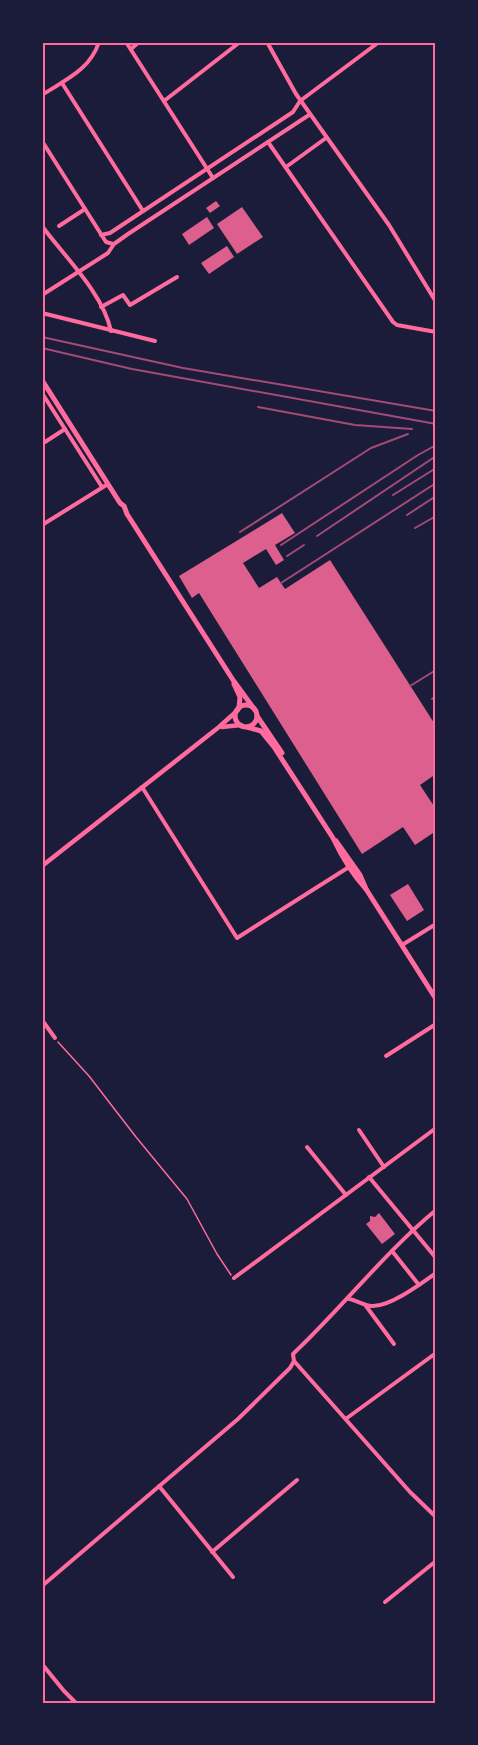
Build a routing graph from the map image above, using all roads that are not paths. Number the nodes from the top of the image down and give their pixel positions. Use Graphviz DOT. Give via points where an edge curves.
graph roads {
  1 [pos="101,42"];
  2 [pos="126,42"];
  3 [pos="139,42"];
  4 [pos="240,42"];
  5 [pos="267,42"];
  6 [pos="379,42"];
  7 [pos="131,49"];
  8 [pos="62,83"];
  9 [pos="42,95"];
  10 [pos="164,101"];
  11 [pos="300,101"];
  12 [pos="309,115"];
  13 [pos="326,138"];
  14 [pos="42,141"];
  15 [pos="268,142"];
  16 [pos="286,167"];
  17 [pos="207,169"];
  18 [pos="213,178"];
  19 [pos="85,209"];
  20 [pos="143,211"];
  21 [pos="59,225"];
  22 [pos="42,226"];
  23 [pos="49,235"];
  24 [pos="101,235"];
  25 [pos="42,240"];
  26 [pos="114,244"];
  27 [pos="78,272"];
  28 [pos="177,277"];
  29 [pos="434,294"];
  30 [pos="42,296"];
  31 [pos="436,302"];
  32 [pos="102,307"];
  33 [pos="42,313"];
  34 [pos="111,331"];
  35 [pos="436,332"];
  36 [pos="156,341"];
  37 [pos="42,380"];
  38 [pos="42,393"];
  39 [pos="65,429"];
  40 [pos="45,442"];
  41 [pos="105,485"];
  42 [pos="42,525"];
  43 [pos="233,680"];
  44 [pos="238,709"];
  45 [pos="256,712"];
  46 [pos="244,726"];
  47 [pos="219,728"];
  48 [pos="291,770"];
  49 [pos="142,787"];
  50 [pos="333,838"];
  51 [pos="42,866"];
  52 [pos="349,867"];
  53 [pos="366,890"];
  54 [pos="436,924"];
  55 [pos="402,945"];
  56 [pos="436,999"];
  57 [pos="42,1020"];
  58 [pos="436,1024"];
  59 [pos="55,1038"];
  60 [pos="386,1056"];
  61 [pos="436,1128"];
  62 [pos="359,1130"];
  63 [pos="307,1147"];
  64 [pos="384,1167"];
  65 [pos="369,1177"];
  66 [pos="346,1195"];
  67 [pos="436,1210"];
  68 [pos="413,1229"];
  69 [pos="392,1251"];
  70 [pos="436,1257"];
  71 [pos="436,1273"];
  72 [pos="234,1278"];
  73 [pos="419,1285"];
  74 [pos="348,1298"];
  75 [pos="365,1304"];
  76 [pos="394,1344"];
  77 [pos="436,1353"];
  78 [pos="294,1361"];
  79 [pos="346,1418"];
  80 [pos="297,1480"];
  81 [pos="159,1486"];
  82 [pos="436,1517"];
  83 [pos="212,1552"];
  84 [pos="436,1562"];
  85 [pos="233,1577"];
  86 [pos="43,1584"];
  87 [pos="385,1602"];
  88 [pos="42,1664"];
  89 [pos="76,1703"];
  1 -- 8 [label="street" via="84,68"];
  2 -- 7 [label="street"];
  3 -- 7 [label="street"];
  4 -- 10 [label="street"];
  5 -- 11 [label="street"];
  6 -- 11 [label="street"];
  7 -- 10 [label="street"];
  8 -- 9 [label="street"];
  8 -- 20 [label="street"];
  10 -- 17 [label="street"];
  11 -- 12 [label="street"];
  11 -- 17 [label="street" via="293,112"];
  12 -- 13 [label="street"];
  12 -- 15 [label="street"];
  13 -- 16 [label="street"];
  13 -- 29 [label="street"];
  14 -- 19 [label="street"];
  15 -- 16 [label="street"];
  15 -- 18 [label="street"];
  16 -- 35 [label="street" via="393,322"];
  17 -- 18 [label="street"];
  17 -- 20 [label="street"];
  18 -- 26 [label="street"];
  19 -- 21 [label="street"];
  19 -- 24 [label="street"];
  20 -- 24 [label="street"];
  22 -- 23 [label="street"];
  23 -- 25 [label="street"];
  23 -- 27 [label="street"];
  24 -- 26 [label="street" via="108,244"];
  26 -- 27 [label="street" via="108,253"];
  27 -- 30 [label="street"];
  27 -- 32 [label="street"];
  28 -- 32 [label="street" via="130,305 123,295"];
  29 -- 31 [label="street"];
  32 -- 34 [label="street"];
  33 -- 34 [label="street"];
  34 -- 36 [label="street"];
  37 -- 41 [label="main road"];
  38 -- 39 [label="street"];
  39 -- 40 [label="street"];
  39 -- 41 [label="street"];
  41 -- 42 [label="street"];
  41 -- 43 [label="main road"];
  43 -- 44 [label="main road" via="240,697"];
  43 -- 45 [label="main road"];
  44 -- 45 [label="main road" via="249,706"];
  44 -- 46 [label="main road" via="236,716"];
  44 -- 47 [label="street"];
  45 -- 46 [label="main road" via="254,723"];
  45 -- 48 [label="main road"];
  46 -- 47 [label="street"];
  46 -- 48 [label="main road" via="264,735"];
  47 -- 49 [label="street"];
  48 -- 50 [label="main road"];
  49 -- 51 [label="street"];
  49 -- 52 [label="street" via="237,938"];
  50 -- 52 [label="main road"];
  50 -- 53 [label="main road" via="344,849"];
  52 -- 53 [label="main road"];
  53 -- 55 [label="main road"];
  54 -- 55 [label="street"];
  55 -- 56 [label="main road"];
  57 -- 59 [label="street"];
  58 -- 60 [label="street"];
  61 -- 64 [label="street"];
  62 -- 64 [label="street"];
  63 -- 66 [label="street"];
  64 -- 65 [label="street"];
  65 -- 66 [label="street"];
  65 -- 68 [label="street"];
  66 -- 72 [label="street"];
  67 -- 68 [label="street"];
  68 -- 69 [label="street"];
  68 -- 70 [label="street"];
  69 -- 73 [label="street"];
  69 -- 74 [label="street"];
  71 -- 73 [label="street"];
  73 -- 75 [label="street" via="393,1300 371,1307"];
  74 -- 75 [label="street"];
  74 -- 78 [label="street" via="293,1354"];
  75 -- 76 [label="street"];
  77 -- 79 [label="street"];
  78 -- 79 [label="street"];
  78 -- 81 [label="street" via="238,1419"];
  79 -- 82 [label="street"];
  80 -- 83 [label="street"];
  81 -- 83 [label="street"];
  81 -- 86 [label="street"];
  83 -- 85 [label="street"];
  84 -- 87 [label="street"];
  88 -- 89 [label="street"];
}
